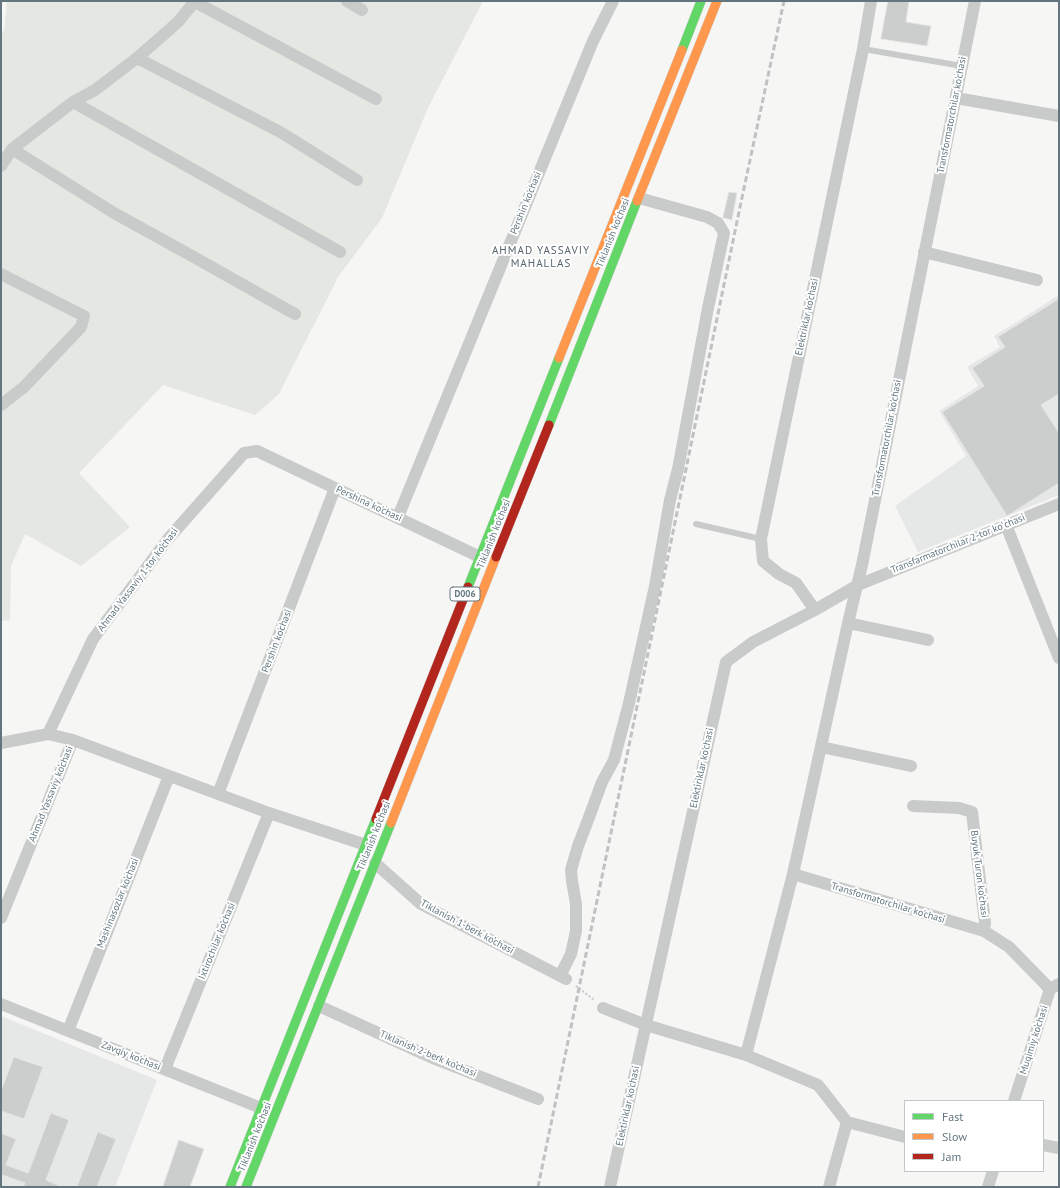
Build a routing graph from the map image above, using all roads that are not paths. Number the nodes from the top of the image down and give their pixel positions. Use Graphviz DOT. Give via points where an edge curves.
graph roads {
  1 [pos="195,1"];
  2 [pos="347,1"];
  3 [pos="613,1"];
  4 [pos="701,1"];
  5 [pos="717,1"];
  6 [pos="871,1"];
  7 [pos="975,1"];
  8 [pos="362,10"];
  9 [pos="863,49"];
  10 [pos="137,58"];
  11 [pos="962,66"];
  12 [pos="956,98"];
  13 [pos="376,99"];
  14 [pos="73,102"];
  15 [pos="1059,116"];
  16 [pos="12,148"];
  17 [pos="1,166"];
  18 [pos="357,180"];
  19 [pos="639,198"];
  20 [pos="340,252"];
  21 [pos="924,252"];
  22 [pos="1,274"];
  23 [pos="1037,280"];
  24 [pos="295,314"];
  25 [pos="1,405"];
  26 [pos="257,451"];
  27 [pos="335,488"];
  28 [pos="1059,504"];
  29 [pos="398,517"];
  30 [pos="696,524"];
  31 [pos="1006,525"];
  32 [pos="761,539"];
  33 [pos="480,557"];
  34 [pos="858,584"];
  35 [pos="815,610"];
  36 [pos="848,623"];
  37 [pos="928,640"];
  38 [pos="1058,655"];
  39 [pos="48,734"];
  40 [pos="73,740"];
  41 [pos="1,743"];
  42 [pos="821,748"];
  43 [pos="911,766"];
  44 [pos="169,776"];
  45 [pos="218,794"];
  46 [pos="913,806"];
  47 [pos="269,813"];
  48 [pos="366,846"];
  49 [pos="375,863"];
  50 [pos="793,874"];
  51 [pos="1,918"];
  52 [pos="984,931"];
  53 [pos="1054,986"];
  54 [pos="1,1004"];
  55 [pos="319,1006"];
  56 [pos="604,1008"];
  57 [pos="646,1025"];
  58 [pos="68,1031"];
  59 [pos="746,1055"];
  60 [pos="165,1069"];
  61 [pos="538,1099"];
  62 [pos="1014,1100"];
  63 [pos="261,1108"];
  64 [pos="847,1122"];
  65 [pos="904,1137"];
  66 [pos="1044,1145"];
  67 [pos="1059,1148"];
  68 [pos="993,1172"];
  69 [pos="230,1187"];
  70 [pos="246,1187"];
  71 [pos="610,1187"];
  72 [pos="829,1187"];
  73 [pos="988,1187"];
  1 -- 10 [label="street" via="178,22"];
  1 -- 13 [label="street"];
  2 -- 8 [label="street"];
  3 -- 29 [label="street, Pershin ko'chasi" via="593,41"];
  4 -- 33 [label="main road, D006"];
  5 -- 19 [label="main road, Tiklanish ko'chasi / D006"];
  6 -- 9 [label="street, Elektriklar ko‘chasi"];
  7 -- 11 [label="street, Transformatorchilar ko'chasi"];
  9 -- 11 [label="lane"];
  9 -- 32 [label="street, Elektriklar ko‘chasi"];
  10 -- 14 [label="street" via="95,90"];
  10 -- 18 [label="street" via="282,133"];
  11 -- 12 [label="street, Transformatorchilar ko'chasi"];
  12 -- 15 [label="street"];
  12 -- 21 [label="street, Transformatorchilar ko'chasi"];
  14 -- 16 [label="street"];
  14 -- 20 [label="street"];
  16 -- 17 [label="street"];
  16 -- 24 [label="street" via="114,213"];
  19 -- 49 [label="main road, Tiklanish ko'chasi / D006"];
  19 -- 49 [label="street, Tiklanish 1-berk ko‘chasi" via="707,217 718,223 724,232 655,586 629,703 614,760 602,782 571,870 576,904 576,931 564,977 421,904"];
  21 -- 23 [label="street"];
  21 -- 34 [label="street, Transformatorchilar ko'chasi"];
  22 -- 25 [label="street" via="84,316 81,327 24,387"];
  26 -- 27 [label="street, Pershina ko'chasi"];
  26 -- 39 [label="street, Ahmad Yassaviy 1-tor ko‘chasi" via="244,453 173,534 93,639"];
  27 -- 29 [label="street, Pershina ko'chasi"];
  27 -- 45 [label="street, Pershin ko'chasi"];
  28 -- 31 [label="street, Transfarmatorchilar 2-tor koʻchasi"];
  29 -- 33 [label="street, Pershina ko'chasi"];
  30 -- 32 [label="lane"];
  31 -- 34 [label="street, Transfarmatorchilar 2-tor koʻchasi"];
  31 -- 38 [label="street"];
  32 -- 35 [label="street, Elektriklar ko‘chasi" via="762,560 779,574 796,583"];
  33 -- 48 [label="main road, D006"];
  34 -- 35 [label="street, Elektiriklar ko'chasi"];
  34 -- 36 [label="street, Transformatorchilar ko'chasi"];
  35 -- 57 [label="street, Elektiriklar ko'chasi" via="753,642 726,662"];
  36 -- 37 [label="street"];
  36 -- 42 [label="street, Transformatorchilar ko'chasi"];
  39 -- 40 [label="street, Ahmad Yassaviy ko‘chasi"];
  39 -- 41 [label="street, Ahmad Yassaviy ko‘chasi"];
  40 -- 44 [label="street"];
  40 -- 51 [label="street, Ahmad Yassaviy ko‘chasi"];
  42 -- 43 [label="street"];
  42 -- 50 [label="street, Transformatorchilar ko'chasi"];
  44 -- 45 [label="street"];
  44 -- 58 [label="street, Mashinasozlar ko‘chasi"];
  45 -- 47 [label="street"];
  46 -- 52 [label="street, Buyuk Turon ko'chasi" via="959,808 972,812"];
  47 -- 48 [label="street"];
  47 -- 60 [label="street, Ixtirochilar ko‘chasi"];
  48 -- 49 [label="main road"];
  48 -- 63 [label="main road, D006"];
  49 -- 55 [label="main road, Tiklanish ko'chasi / D006"];
  50 -- 52 [label="street, Transformatorchilar ko'chasi"];
  50 -- 59 [label="street, Transformatorchilar ko'chasi"];
  52 -- 53 [label="street, Buyuk Turon ko'chasi" via="1009,947"];
  53 -- 62 [label="street, Muqimiy ko‘chasi"];
  54 -- 58 [label="street, Zavqiy ko'chasi"];
  55 -- 61 [label="street, Tiklanish 2-berk ko‘chasi" via="435,1059"];
  55 -- 70 [label="main road, Tiklanish ko'chasi / D006"];
  56 -- 57 [label="street"];
  57 -- 59 [label="street"];
  57 -- 71 [label="street, Elektiriklar ko'chasi"];
  58 -- 60 [label="street, Zavqiy ko'chasi"];
  59 -- 64 [label="street" via="818,1085"];
  60 -- 63 [label="street, Zavqiy ko'chasi"];
  63 -- 69 [label="main road, D006"];
  64 -- 65 [label="street"];
  64 -- 72 [label="street"];
  66 -- 67 [label="street"];
  68 -- 73 [label="street"];
}
